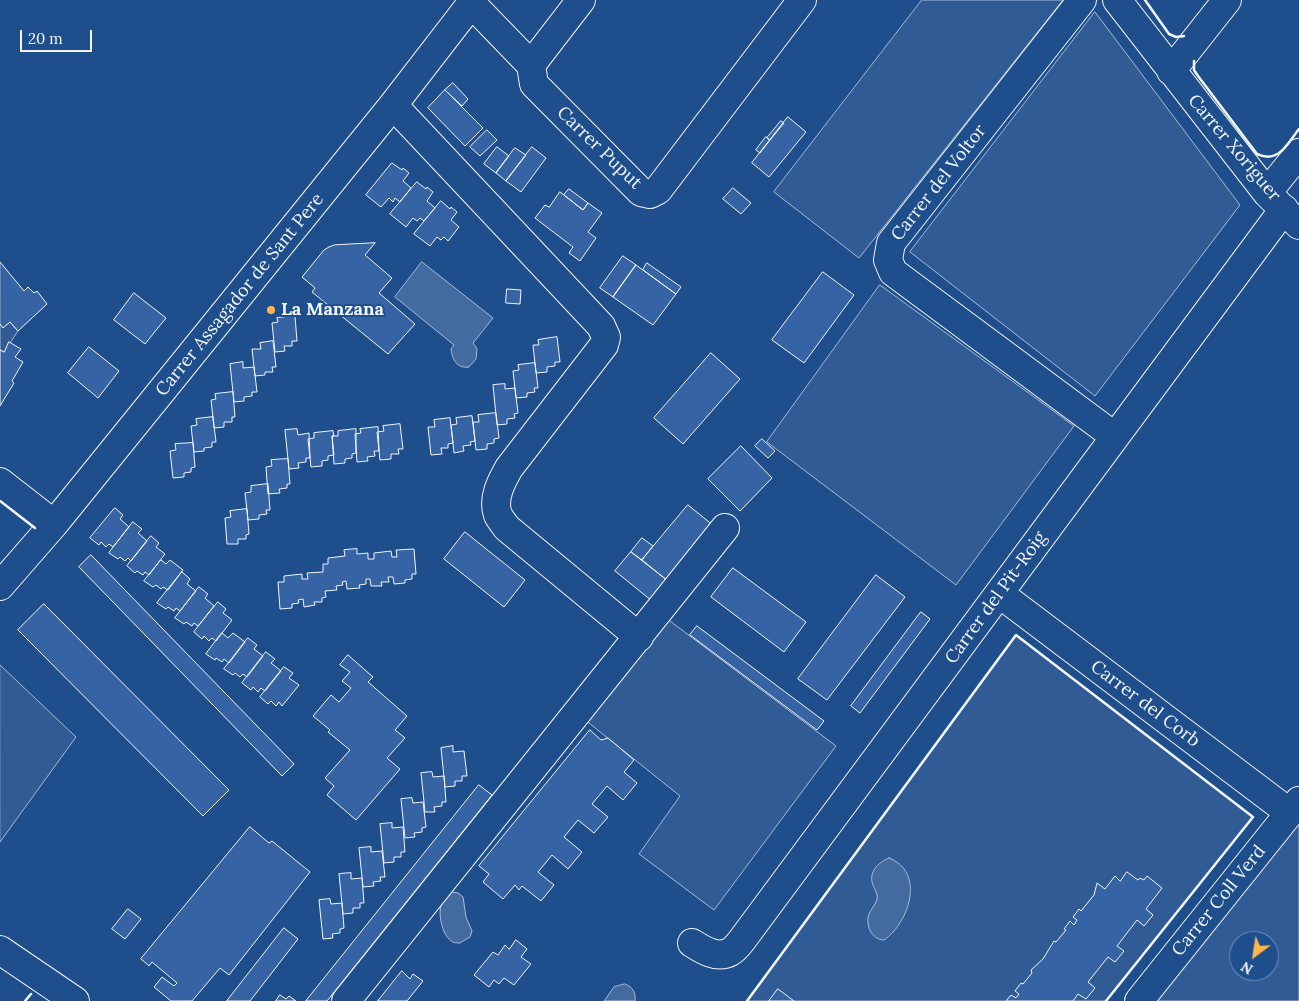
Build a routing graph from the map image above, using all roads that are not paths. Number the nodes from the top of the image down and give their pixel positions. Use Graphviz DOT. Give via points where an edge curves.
graph roads {
  1 [pos="581,0"];
  2 [pos="802,0"];
  3 [pos="1082,0"];
  4 [pos="1117,0"];
  5 [pos="1228,0"];
  6 [pos="473,2"];
  7 [pos="531,65"];
  8 [pos="1171,71"];
  9 [pos="393,105"];
  10 [pos="1299,153"];
  11 [pos="1283,209"];
  12 [pos="1114,436"];
  13 [pos="0,482"];
  14 [pos="54,524"];
  15 [pos="725,528"];
  16 [pos="0,586"];
  17 [pos="1000,594"];
  18 [pos="639,637"];
  19 [pos="1294,807"];
  20 [pos="692,943"];
  21 [pos="0,950"];
  22 [pos="74,1001"];
  23 [pos="346,1001"];
  24 [pos="1139,1001"];
  1 -- 7 [label="street"];
  2 -- 7 [label="street, Carrer Puput" via="658,190 650,194 640,192 534,84"];
  3 -- 12 [label="street, Carrer del Voltor" via="891,243 888,260 893,272"];
  4 -- 8 [label="street, Carrer Xoriguer"];
  5 -- 8 [label="street"];
  6 -- 7 [label="street, Carrer Puput"];
  6 -- 9 [label="street, Carrer Assagador de Sant Pere"];
  8 -- 11 [label="street, Carrer Xoriguer"];
  9 -- 14 [label="street, Carrer Assagador de Sant Pere"];
  9 -- 18 [label="street" via="601,326 606,337 604,345 508,468 496,500 498,515 507,528"];
  10 -- 11 [label="street, Carrer del Pit-Roig"];
  11 -- 12 [label="street, Carrer del Pit-Roig"];
  12 -- 17 [label="street, Carrer del Pit-Roig"];
  13 -- 14 [label="street"];
  14 -- 16 [label="street, Carrer Assagador de Sant Pere"];
  15 -- 18 [label="street"];
  17 -- 19 [label="street, Carrer del Corb"];
  17 -- 20 [label="street, Carrer del Pit-Roig" via="742,940 730,952 718,954 705,952"];
  18 -- 23 [label="street"];
  19 -- 24 [label="street, Carrer Coll Verd"];
  21 -- 22 [label="street"];
}
